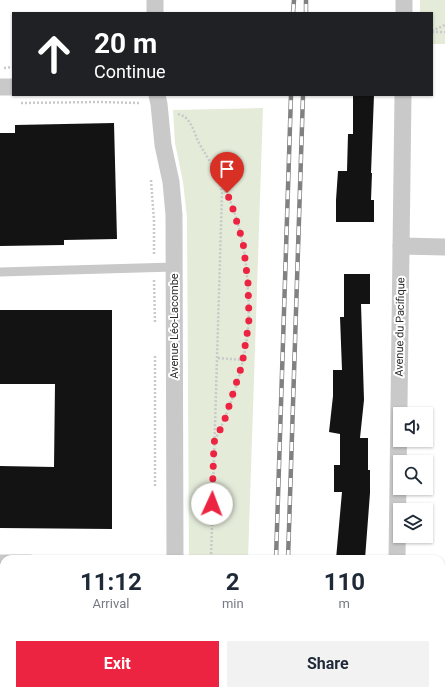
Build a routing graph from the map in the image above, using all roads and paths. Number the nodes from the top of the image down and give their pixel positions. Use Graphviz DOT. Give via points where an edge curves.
graph roads {
  1 [pos="155,0"];
  2 [pos="404,0"];
  3 [pos="155,12"];
  4 [pos="404,12"];
  5 [pos="445,25"];
  6 [pos="433,31"];
  7 [pos="433,32"];
  8 [pos="445,32"];
  9 [pos="12,67"];
  10 [pos="0,68"];
  11 [pos="0,87"];
  12 [pos="12,94"];
  13 [pos="26,96"];
  14 [pos="157,96"];
  15 [pos="403,96"];
  16 [pos="138,103"];
  17 [pos="174,112"];
  18 [pos="151,178"];
  19 [pos="221,183"];
  20 [pos="401,246"];
  21 [pos="445,247"];
  22 [pos="154,256"];
  23 [pos="174,267"];
  24 [pos="0,272"];
  25 [pos="154,274"];
  26 [pos="155,328"];
  27 [pos="155,351"];
  28 [pos="218,358"];
  29 [pos="243,360"];
  30 [pos="214,442"];
  31 [pos="155,488"];
  32 [pos="175,555"];
  33 [pos="211,555"];
  34 [pos="397,555"];
  1 -- 3 [label="street"];
  2 -- 4 [label="street"];
  5 -- 6 [label="path"];
  7 -- 8 [label="path"];
  9 -- 10 [label="path"];
  11 -- 12 [label="street"];
  13 -- 16 [label="path"];
  14 -- 23 [label="street, Avenue Léo-Lacombe" via="172,190"];
  15 -- 20 [label="street, Avenue du Pacifique"];
  17 -- 19 [label="path" via="189,122"];
  18 -- 22 [label="path"];
  19 -- 28 [label="path"];
  19 -- 29 [label="path" via="232,206 243,242 246,263 249,310"];
  20 -- 21 [label="street"];
  20 -- 34 [label="street, Avenue du Pacifique"];
  23 -- 24 [label="lane"];
  23 -- 32 [label="street, Avenue Léo-Lacombe"];
  25 -- 26 [label="path, Avenue Léo-Lacombe"];
  27 -- 31 [label="path, Avenue Léo-Lacombe"];
  28 -- 29 [label="path"];
  28 -- 30 [label="path"];
  29 -- 30 [label="path" via="226,415"];
  30 -- 33 [label="path"];
}
